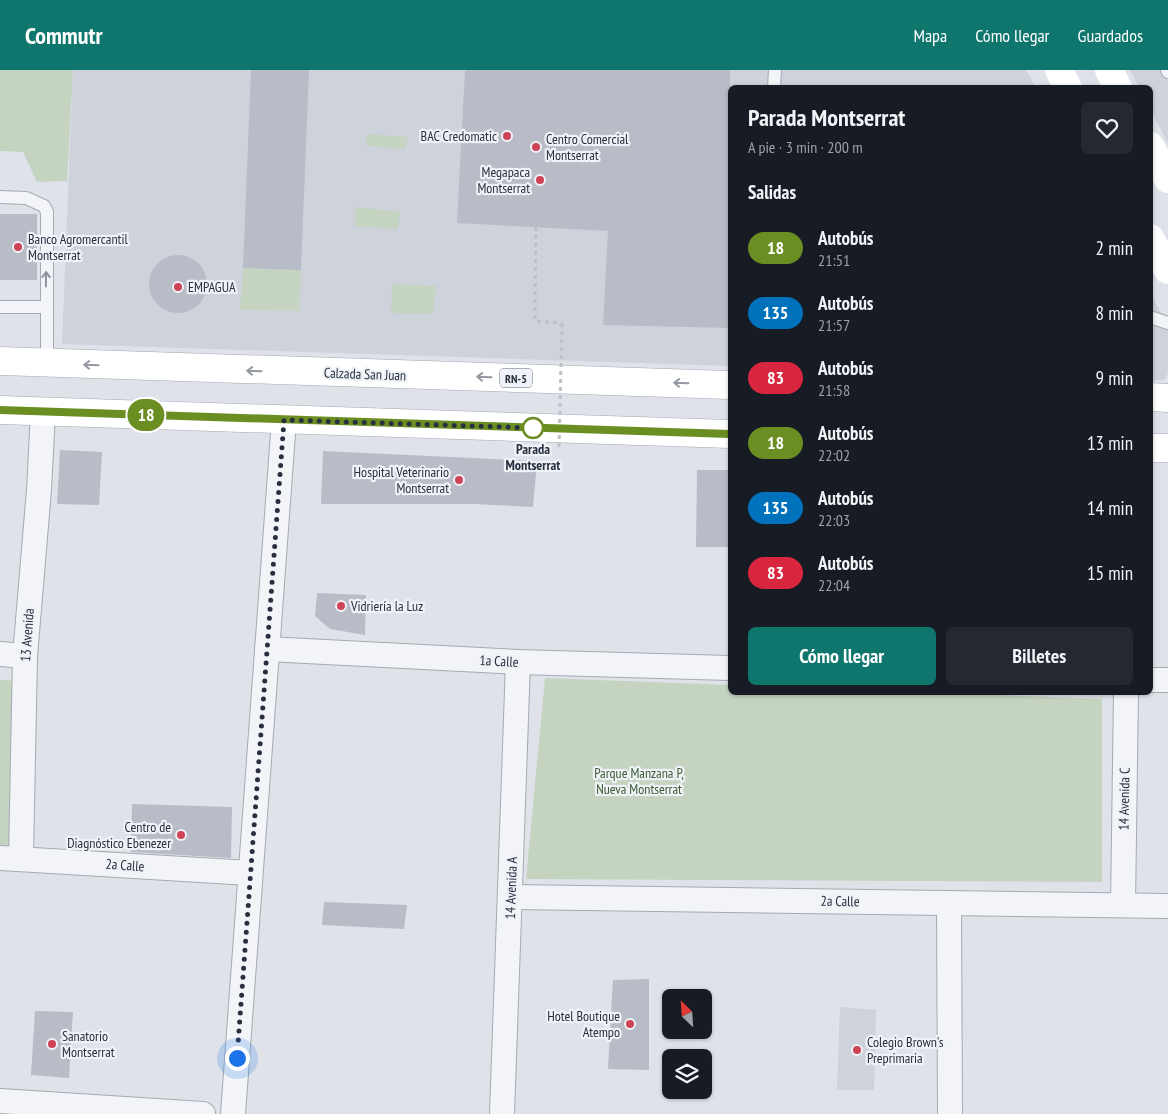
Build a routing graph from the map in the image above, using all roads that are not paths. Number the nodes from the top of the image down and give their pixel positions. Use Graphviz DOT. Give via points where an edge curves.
graph roads {
  1 [pos="775,70"];
  2 [pos="1059,70"];
  3 [pos="1109,70"];
  4 [pos="774,85"];
  5 [pos="1066,85"];
  6 [pos="1116,85"];
  7 [pos="1153,152"];
  8 [pos="1168,179"];
  9 [pos="0,197"];
  10 [pos="1153,243"];
  11 [pos="1168,270"];
  12 [pos="0,307"];
  13 [pos="46,307"];
  14 [pos="1153,319"];
  15 [pos="1168,323"];
  16 [pos="0,361"];
  17 [pos="47,363"];
  18 [pos="728,385"];
  19 [pos="1153,397"];
  20 [pos="1168,398"];
  21 [pos="0,410"];
  22 [pos="43,412"];
  23 [pos="284,420"];
  24 [pos="728,434"];
  25 [pos="1153,448"];
  26 [pos="1168,448"];
  27 [pos="267,649"];
  28 [pos="0,654"];
  29 [pos="25,656"];
  30 [pos="518,662"];
  31 [pos="728,668"];
  32 [pos="1153,680"];
  33 [pos="1168,680"];
  34 [pos="1126,695"];
  35 [pos="11,858"];
  36 [pos="250,873"];
  37 [pos="511,897"];
  38 [pos="948,903"];
  39 [pos="1123,905"];
  40 [pos="1168,906"];
  41 [pos="0,1101"];
  42 [pos="203,1114"];
  43 [pos="233,1114"];
  44 [pos="502,1114"];
  45 [pos="950,1114"];
  1 -- 4 [label="lane"];
  2 -- 5 [label="main road"];
  3 -- 6 [label="main road"];
  7 -- 8 [label="main road"];
  13 -- 9 [label="lane, one-way" via="47,212 44,206 26,198"];
  10 -- 11 [label="main road"];
  12 -- 13 [label="lane"];
  13 -- 17 [label="lane"];
  14 -- 15 [label="lane"];
  16 -- 17 [label="main road, Calzada San Juan / RN-5"];
  18 -- 17 [label="main road, Calzada San Juan / RN-5, one-way"];
  19 -- 20 [label="main road"];
  21 -- 22 [label="main road"];
  22 -- 23 [label="main road"];
  22 -- 29 [label="street, 13 Avenida"];
  23 -- 24 [label="main road"];
  23 -- 27 [label="street"];
  25 -- 26 [label="main road"];
  27 -- 30 [label="street, 1a Calle"];
  27 -- 36 [label="street"];
  28 -- 29 [label="street"];
  29 -- 35 [label="street, 13 Avenida"];
  30 -- 31 [label="street, 1a Calle"];
  30 -- 37 [label="street, 14 Avenida A"];
  32 -- 33 [label="street"];
  34 -- 39 [label="street, 14 Avenida C"];
  35 -- 36 [label="street, 2a Calle"];
  36 -- 43 [label="street"];
  37 -- 38 [label="street, 2a Calle"];
  37 -- 44 [label="street, 14 Avenida A"];
  38 -- 39 [label="street, 2a Calle"];
  38 -- 45 [label="street"];
  39 -- 40 [label="street, 2a Calle"];
  41 -- 42 [label="street"];
}
